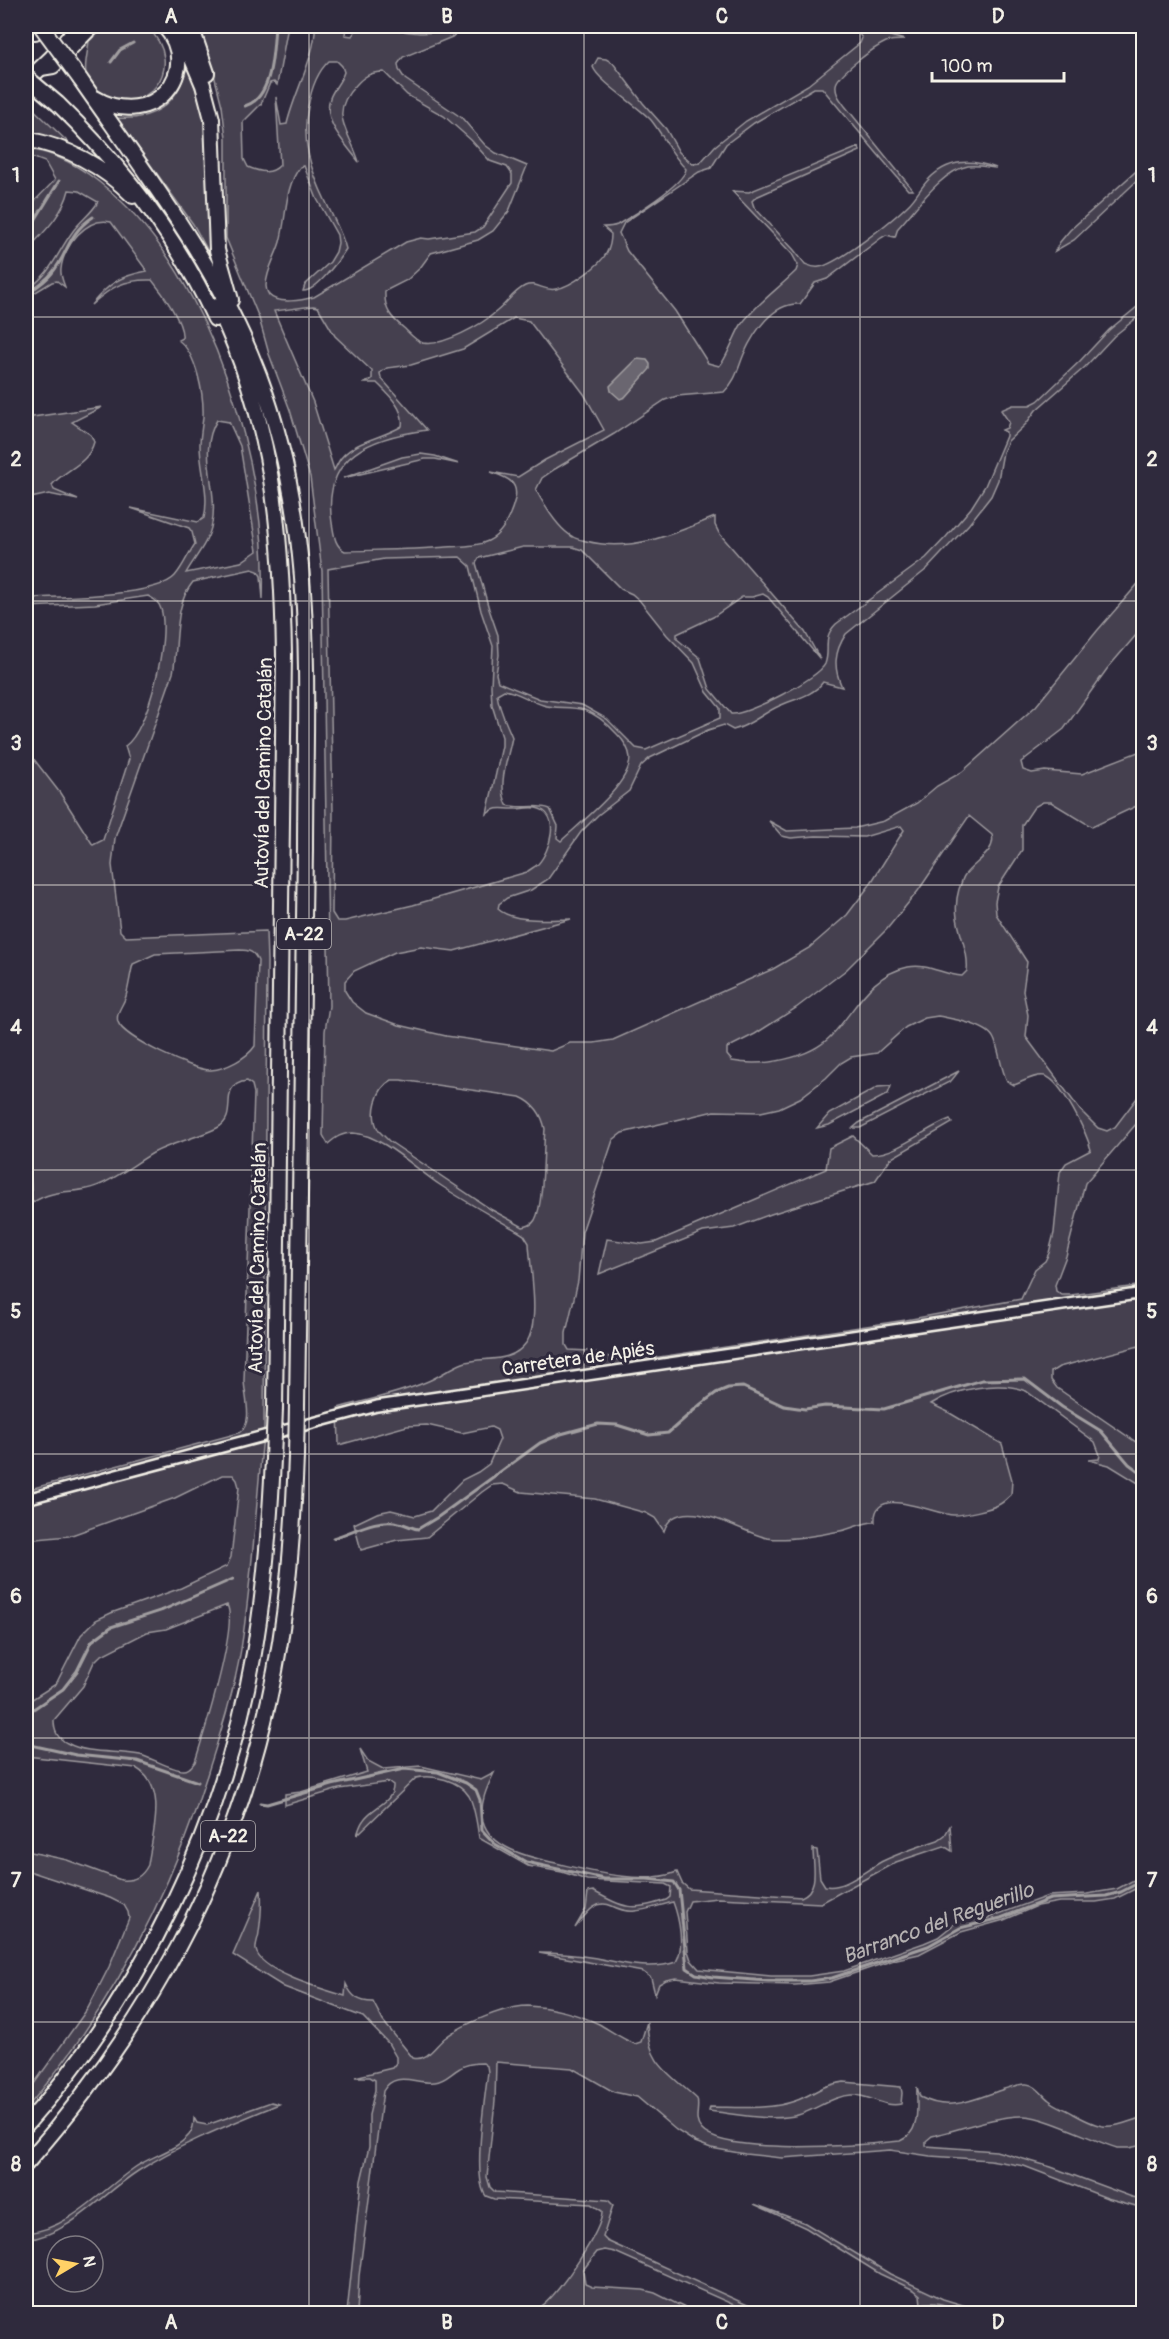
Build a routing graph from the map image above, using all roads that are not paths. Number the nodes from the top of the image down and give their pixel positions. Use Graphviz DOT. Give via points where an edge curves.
graph roads {
  1 [pos="78,26"];
  2 [pos="92,26"];
  3 [pos="164,26"];
  4 [pos="178,26"];
  5 [pos="191,26"];
  6 [pos="35,28"];
  7 [pos="41,68"];
  8 [pos="26,77"];
  9 [pos="26,82"];
  10 [pos="77,82"];
  11 [pos="91,95"];
  12 [pos="212,119"];
  13 [pos="26,139"];
  14 [pos="166,230"];
  15 [pos="235,334"];
  16 [pos="284,654"];
  17 [pos="1143,1293"];
  18 [pos="26,1499"];
  19 [pos="26,2125"];
  20 [pos="26,2164"];
  1 -- 7 [label="highway"];
  2 -- 7 [label="highway" via="52,66"];
  3 -- 11 [label="highway" via="174,40 178,62 175,76 163,95 130,109 114,107"];
  4 -- 12 [label="highway" via="203,85"];
  5 -- 12 [label="highway" via="210,84"];
  6 -- 10 [label="highway, bridge"];
  7 -- 9 [label="highway"];
  8 -- 14 [label="highway, bridge" via="58,104 117,166"];
  10 -- 11 [label="highway"];
  10 -- 15 [label="highway" via="178,234"];
  11 -- 15 [label="highway" via="186,231"];
  12 -- 15 [label="highway" via="217,250"];
  13 -- 14 [label="highway" via="63,149 98,167"];
  14 -- 16 [label="highway" via="220,330 251,420 272,528"];
  15 -- 16 [label="highway, Autovía del Camino Catalán / A-22" via="261,423 272,478 281,558"];
  15 -- 20 [label="highway, A-22, bridge" via="263,386 286,464 303,572 307,662 304,1016 296,1456 290,1564 278,1654 258,1748 230,1832 192,1923 150,2000 103,2069"];
  16 -- 19 [label="highway, Autovía del Camino Catalán / A-22, bridge" via="275,1408 269,1530 253,1655 234,1739 210,1813 173,1901 132,1979"];
  17 -- 18 [label="street, Carretera de Apiés" via="385,1404"];
}
